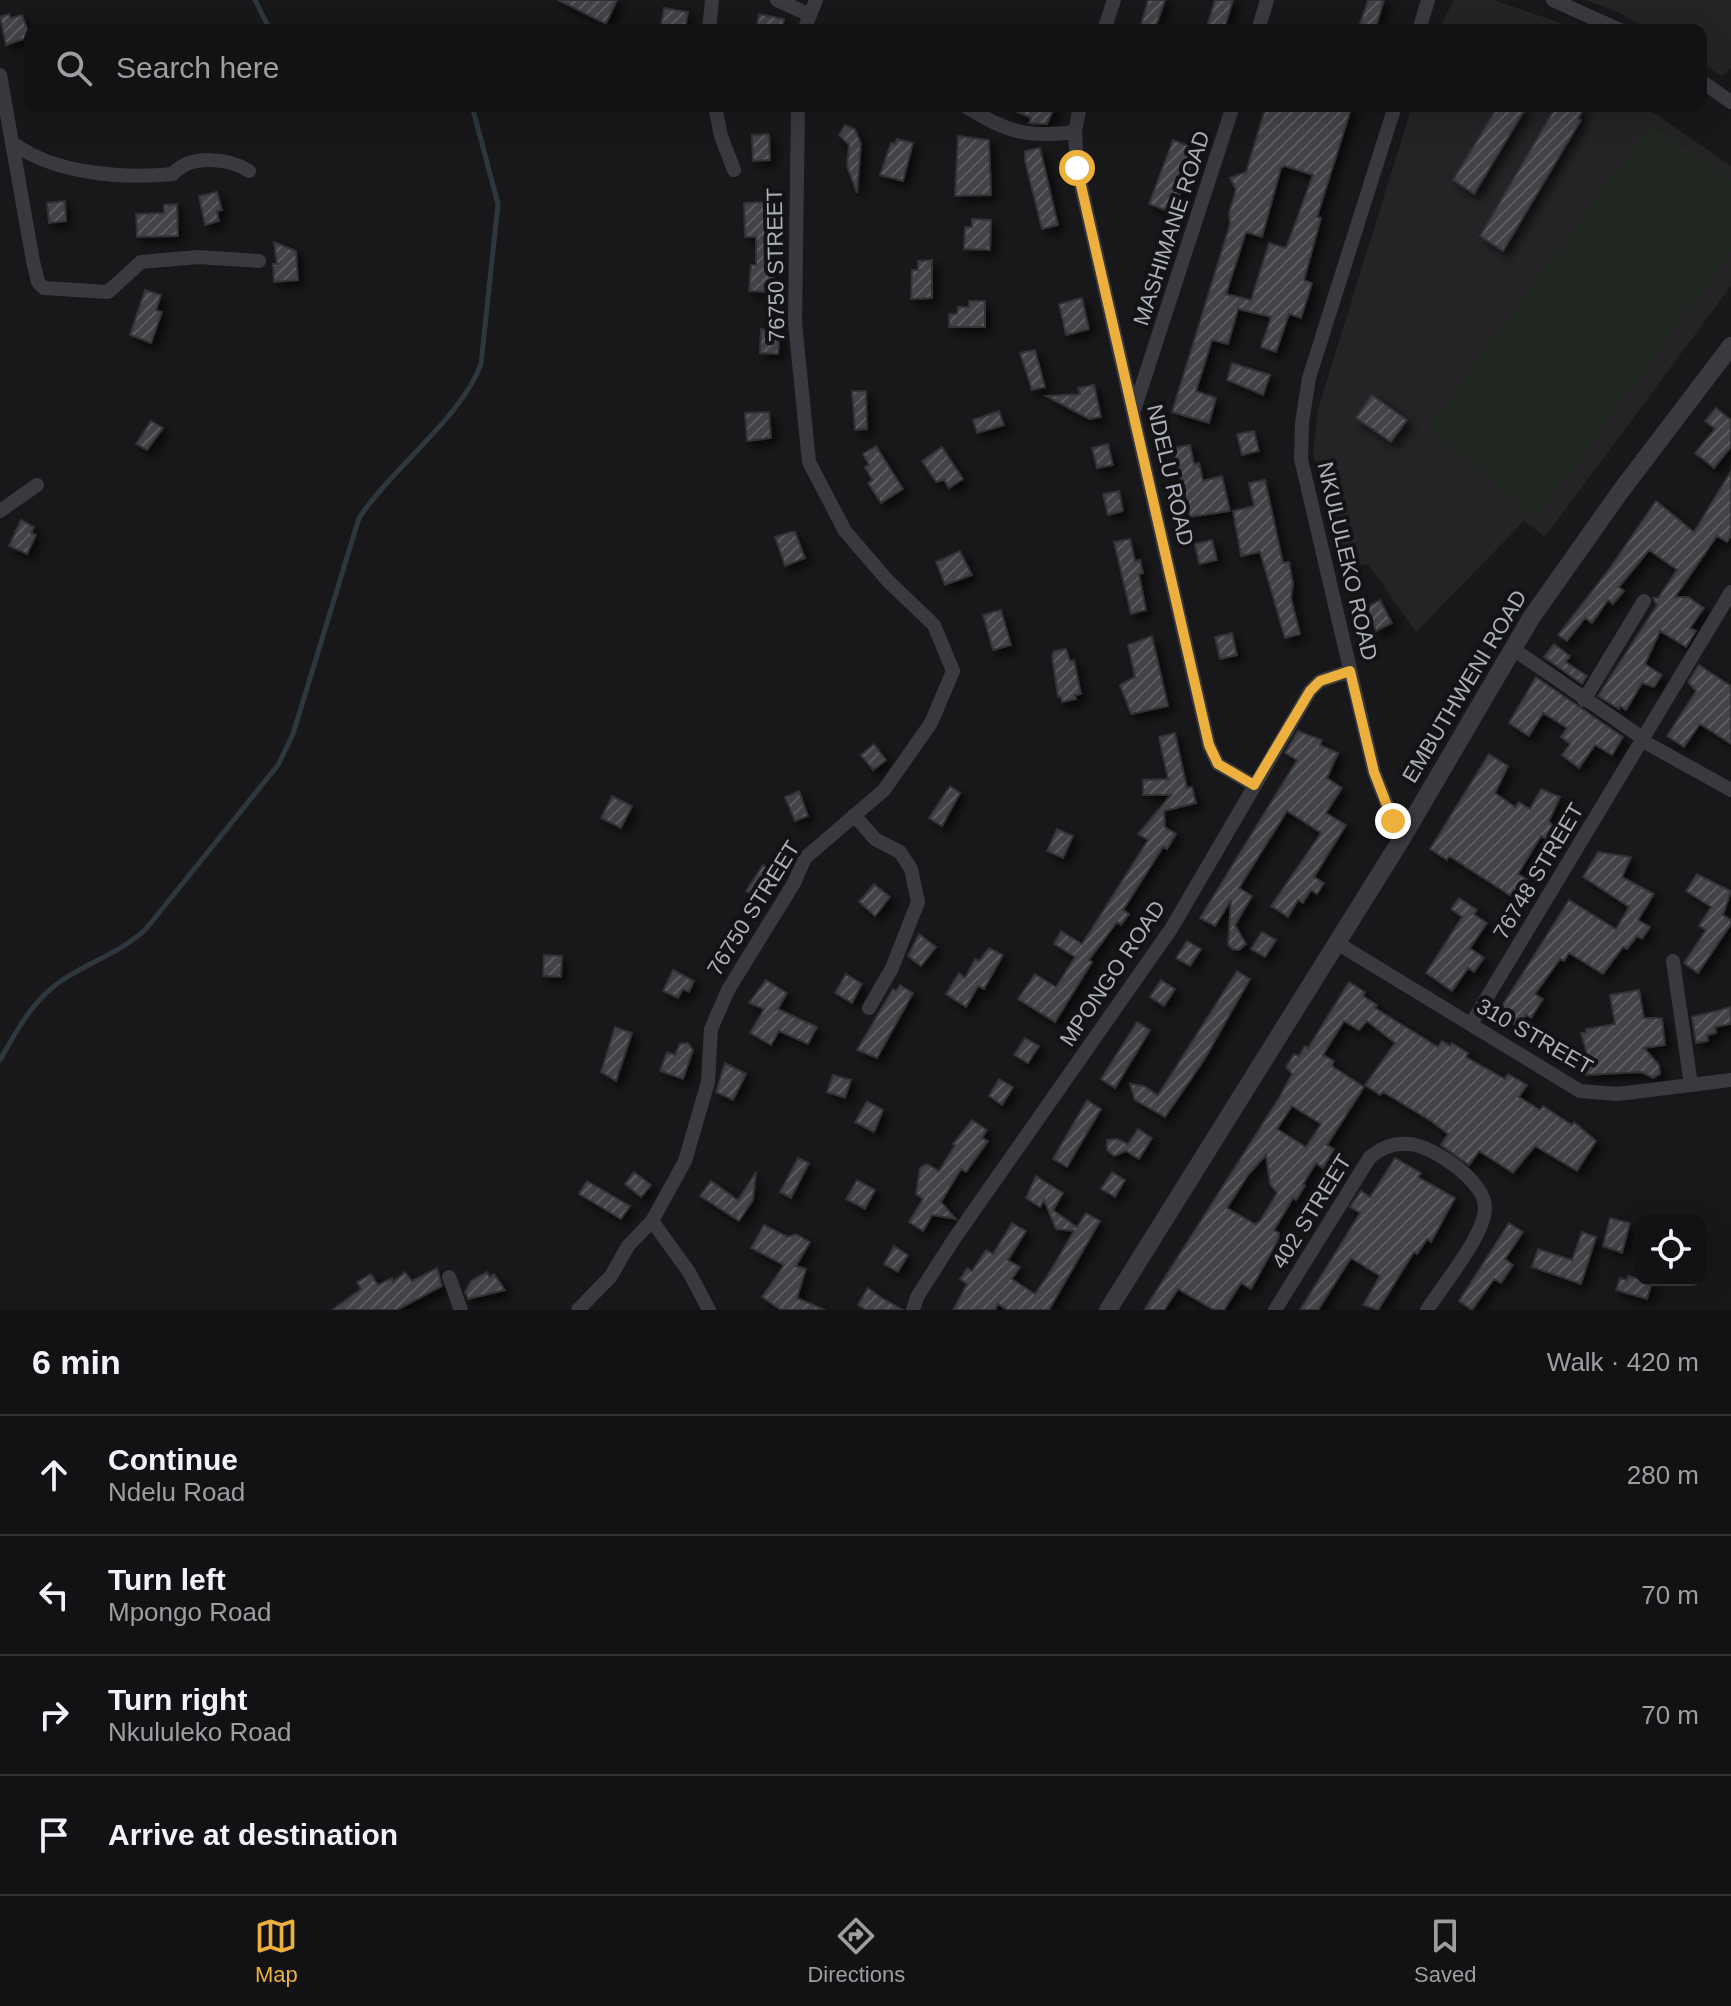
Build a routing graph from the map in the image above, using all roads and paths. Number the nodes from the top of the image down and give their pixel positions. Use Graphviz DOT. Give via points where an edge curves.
graph roads {
  1 [pos="712,0"];
  2 [pos="777,0"];
  3 [pos="816,0"];
  4 [pos="1114,0"];
  5 [pos="1267,0"];
  6 [pos="1428,0"];
  7 [pos="1553,0"];
  8 [pos="808,14"];
  9 [pos="710,24"];
  10 [pos="806,24"];
  11 [pos="1106,24"];
  12 [pos="1260,24"];
  13 [pos="1421,24"];
  14 [pos="1607,24"];
  15 [pos="0,75"];
  16 [pos="1707,85"];
  17 [pos="1731,102"];
  18 [pos="716,112"];
  19 [pos="798,112"];
  20 [pos="976,112"];
  21 [pos="1079,112"];
  22 [pos="1231,112"];
  23 [pos="1393,112"];
  24 [pos="1075,132"];
  25 [pos="13,143"];
  26 [pos="734,170"];
  27 [pos="249,171"];
  28 [pos="259,261"];
  29 [pos="1731,346"];
  30 [pos="1134,410"];
  31 [pos="37,485"];
  32 [pos="0,511"];
  33 [pos="1731,592"];
  34 [pos="1644,601"];
  35 [pos="1513,649"];
  36 [pos="1350,671"];
  37 [pos="1584,700"];
  38 [pos="1643,740"];
  39 [pos="1254,785"];
  40 [pos="1731,790"];
  41 [pos="854,815"];
  42 [pos="1401,840"];
  43 [pos="1337,943"];
  44 [pos="1673,961"];
  45 [pos="869,1008"];
  46 [pos="1471,1024"];
  47 [pos="1731,1080"];
  48 [pos="1691,1085"];
  49 [pos="652,1221"];
  50 [pos="449,1277"];
  51 [pos="461,1310"];
  52 [pos="578,1310"];
  53 [pos="709,1310"];
  54 [pos="913,1310"];
  55 [pos="1108,1310"];
  56 [pos="1275,1310"];
  57 [pos="1427,1310"];
  1 -- 9 [label="street"];
  2 -- 8 [label="street"];
  3 -- 8 [label="street"];
  4 -- 11 [label="street"];
  5 -- 12 [label="street"];
  6 -- 13 [label="street"];
  7 -- 14 [label="street"];
  8 -- 10 [label="street"];
  15 -- 25 [label="street"];
  16 -- 17 [label="street"];
  18 -- 26 [label="street"];
  19 -- 41 [label="street, 76750 STREET" via="795,323 809,462 845,531 934,625 953,671 931,723 884,790"];
  20 -- 24 [label="street" via="1011,132"];
  21 -- 24 [label="street, NDELU ROAD"];
  22 -- 30 [label="street, MASHIMANE ROAD"];
  23 -- 36 [label="street, NKULULEKO ROAD" via="1309,378 1302,423 1301,459"];
  24 -- 30 [label="street, NDELU ROAD" via="1077,168"];
  25 -- 27 [label="street" via="76,168 140,177 173,174 179,166 212,161 236,162"];
  25 -- 28 [label="street" via="33,261 44,288 108,292 141,262 198,257"];
  29 -- 35 [label="street, EMBUTHWENI ROAD" via="1620,492"];
  30 -- 39 [label="street, NDELU ROAD" via="1209,745 1218,764"];
  31 -- 32 [label="street"];
  33 -- 38 [label="street, 76748 STREET"];
  34 -- 37 [label="street"];
  35 -- 37 [label="street"];
  35 -- 42 [label="street, EMBUTHWENI ROAD"];
  36 -- 39 [label="street, MPONGO ROAD" via="1320,681 1310,691"];
  36 -- 42 [label="street, NKULULEKO ROAD" via="1374,772"];
  37 -- 38 [label="street"];
  38 -- 40 [label="street"];
  38 -- 46 [label="street, 76748 STREET"];
  39 -- 54 [label="street, MPONGO ROAD" via="1171,929 954,1239"];
  41 -- 45 [label="street" via="875,839 900,852 911,869 918,902 892,968"];
  41 -- 49 [label="street, 76750 STREET" via="805,858 728,990 711,1029 708,1082 685,1161"];
  42 -- 43 [label="street, EMBUTHWENI ROAD"];
  43 -- 46 [label="street, 310 STREET"];
  43 -- 55 [label="street, EMBUTHWENI ROAD"];
  44 -- 48 [label="street"];
  46 -- 48 [label="street, 310 STREET" via="1580,1091 1618,1094"];
  47 -- 48 [label="street, 310 STREET"];
  49 -- 52 [label="street, 76750 STREET"];
  49 -- 53 [label="street"];
  50 -- 51 [label="street"];
  56 -- 57 [label="street, 402 STREET" via="1370,1157 1394,1144 1412,1144 1450,1163 1482,1192 1486,1208 1480,1227"];
}
